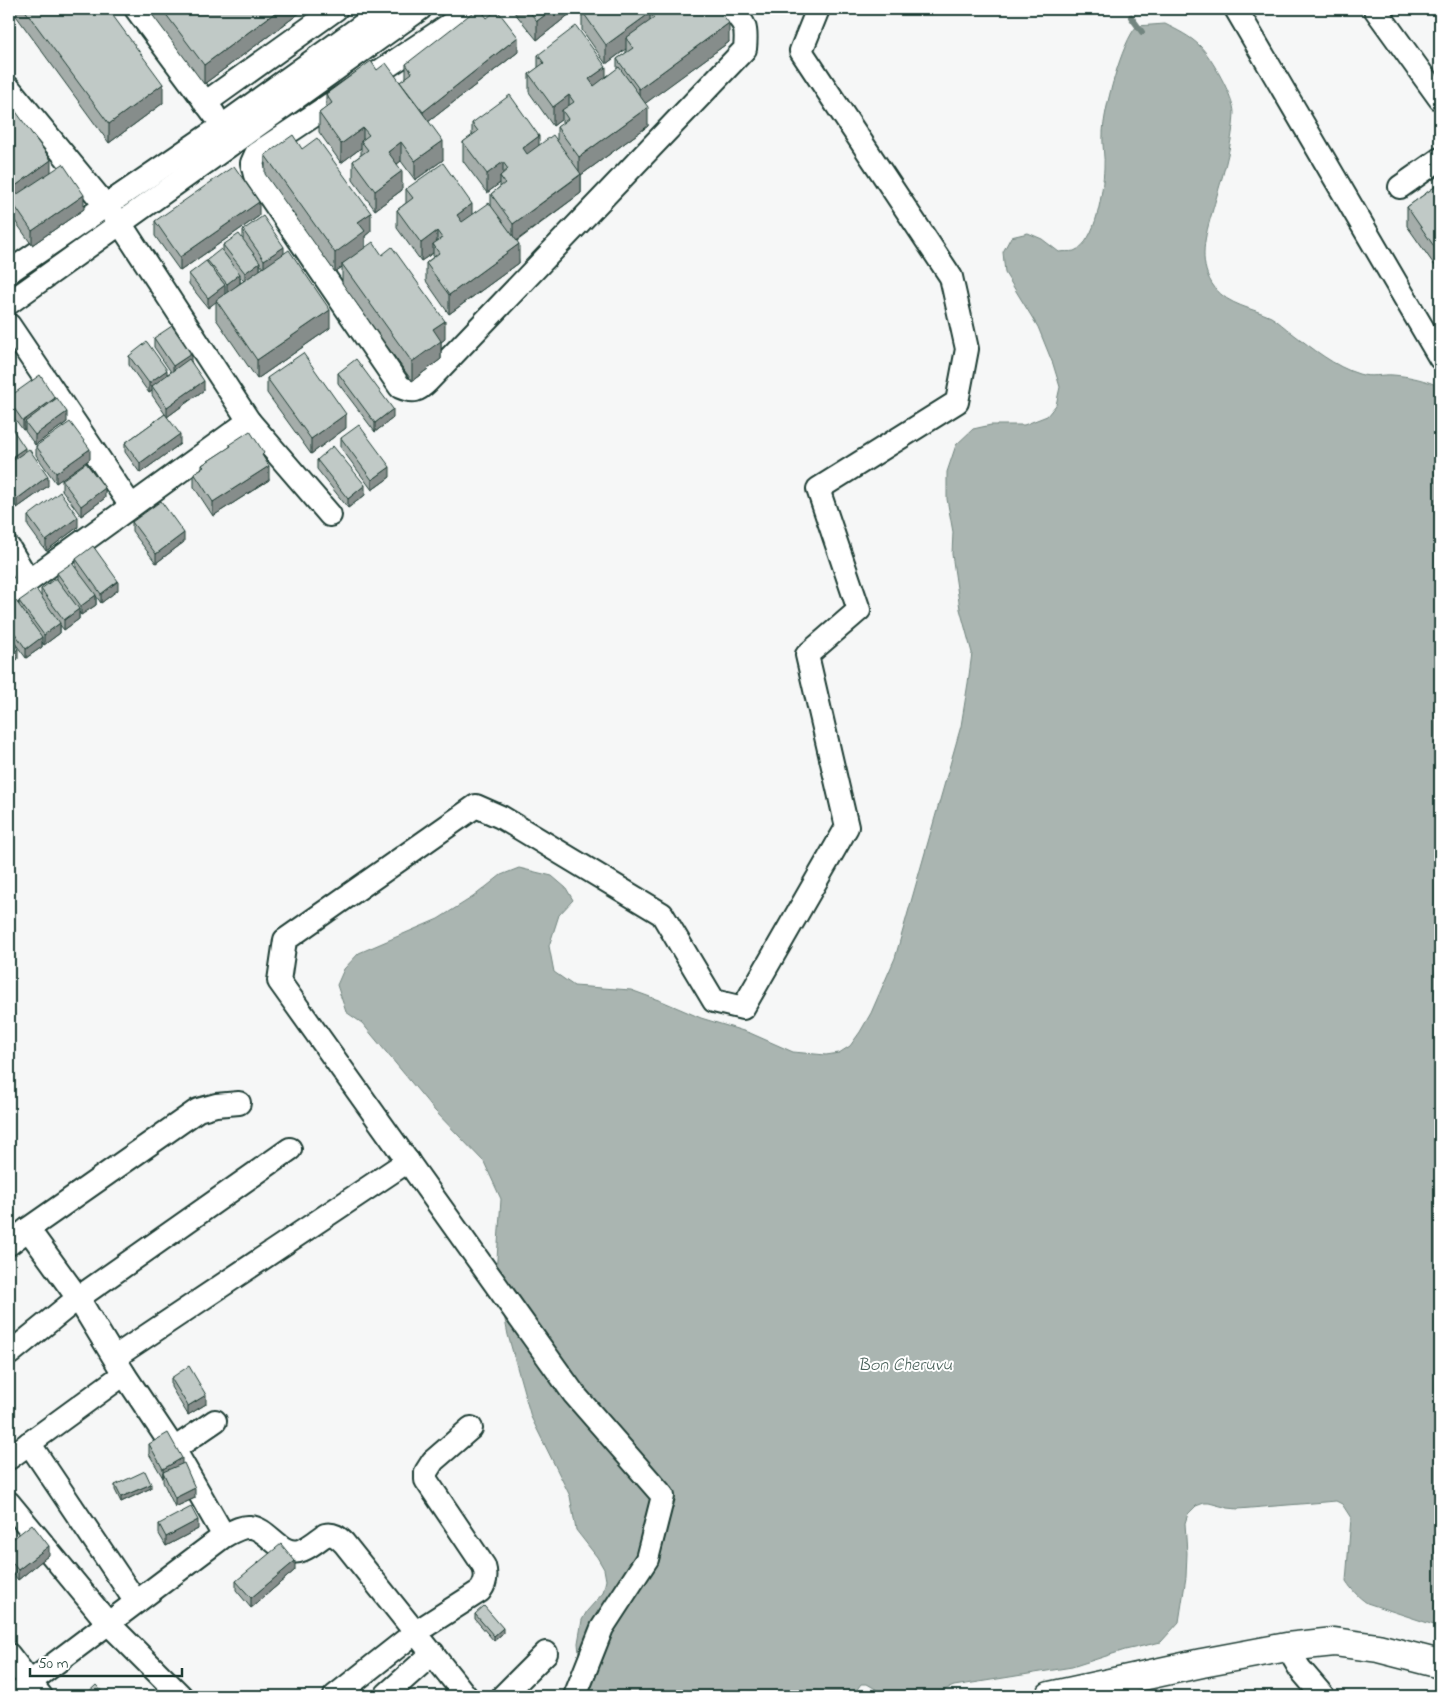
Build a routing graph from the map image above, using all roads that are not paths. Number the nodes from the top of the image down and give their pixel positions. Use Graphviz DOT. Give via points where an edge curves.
graph roads {
  1 [pos="136,9"];
  2 [pos="336,9"];
  3 [pos="385,9"];
  4 [pos="420,9"];
  5 [pos="472,9"];
  6 [pos="730,9"];
  7 [pos="818,9"];
  8 [pos="1236,9"];
  9 [pos="1375,9"];
  10 [pos="9,88"];
  11 [pos="1440,99"];
  12 [pos="205,103"];
  13 [pos="222,126"];
  14 [pos="1440,159"];
  15 [pos="1400,187"];
  16 [pos="107,205"];
  17 [pos="120,223"];
  18 [pos="9,272"];
  19 [pos="9,303"];
  20 [pos="9,325"];
  21 [pos="1440,358"];
  22 [pos="249,421"];
  23 [pos="131,506"];
  24 [pos="330,515"];
  25 [pos="9,548"];
  26 [pos="28,580"];
  27 [pos="9,595"];
  28 [pos="239,1103"];
  29 [pos="290,1149"];
  30 [pos="408,1161"];
  31 [pos="28,1229"];
  32 [pos="9,1244"];
  33 [pos="78,1298"];
  34 [pos="9,1354"];
  35 [pos="120,1365"];
  36 [pos="215,1421"];
  37 [pos="472,1428"];
  38 [pos="29,1443"];
  39 [pos="174,1449"];
  40 [pos="9,1458"];
  41 [pos="9,1503"];
  42 [pos="224,1536"];
  43 [pos="136,1602"];
  44 [pos="108,1623"];
  45 [pos="416,1632"];
  46 [pos="1287,1647"];
  47 [pos="432,1653"];
  48 [pos="546,1653"];
  49 [pos="9,1655"];
  50 [pos="1440,1664"];
  51 [pos="29,1692"];
  52 [pos="387,1694"];
  53 [pos="180,1696"];
  54 [pos="335,1696"];
  55 [pos="466,1696"];
  56 [pos="504,1696"];
  57 [pos="575,1696"];
  58 [pos="1050,1696"];
  59 [pos="1323,1696"];
  1 -- 12 [label="street"];
  2 -- 12 [label="street"];
  3 -- 13 [label="street"];
  4 -- 17 [label="street"];
  5 -- 6 [label="street" via="256,154 252,164 255,175 400,387 410,391 419,390 745,49 747,32 742,19"];
  7 -- 30 [label="street" via="801,51 951,278 966,349 957,402 818,489 859,610 807,655 847,826 743,1008 714,1001 662,914 501,817 476,806 285,940 280,981"];
  8 -- 21 [label="street"];
  9 -- 11 [label="street"];
  10 -- 16 [label="street"];
  12 -- 13 [label="street"];
  13 -- 16 [label="street"];
  14 -- 15 [label="street"];
  16 -- 17 [label="street"];
  16 -- 18 [label="street"];
  17 -- 19 [label="street"];
  17 -- 22 [label="street"];
  20 -- 23 [label="street"];
  22 -- 23 [label="street"];
  22 -- 24 [label="street"];
  23 -- 26 [label="street"];
  25 -- 26 [label="street"];
  26 -- 27 [label="street"];
  28 -- 31 [label="street" via="198,1110"];
  29 -- 33 [label="street"];
  30 -- 35 [label="street"];
  30 -- 57 [label="street" via="574,1394 663,1496 647,1559 602,1628"];
  31 -- 32 [label="street"];
  31 -- 33 [label="street"];
  33 -- 34 [label="street"];
  33 -- 35 [label="street"];
  35 -- 38 [label="street"];
  35 -- 39 [label="street"];
  36 -- 39 [label="street"];
  37 -- 45 [label="street" via="432,1461 426,1480 484,1566 486,1584 480,1592"];
  38 -- 40 [label="street"];
  38 -- 43 [label="street"];
  39 -- 42 [label="street"];
  41 -- 44 [label="street"];
  42 -- 43 [label="street"];
  42 -- 45 [label="street" via="248,1526 257,1528 292,1552 301,1551 325,1535 336,1536"];
  43 -- 44 [label="street"];
  44 -- 51 [label="street"];
  44 -- 53 [label="street"];
  45 -- 47 [label="street"];
  45 -- 54 [label="street"];
  46 -- 50 [label="street" via="1334,1642 1378,1648"];
  46 -- 58 [label="street"];
  46 -- 59 [label="street" via="1300,1669"];
  47 -- 52 [label="street"];
  47 -- 55 [label="street"];
  48 -- 56 [label="street"];
  49 -- 51 [label="street"];
}
